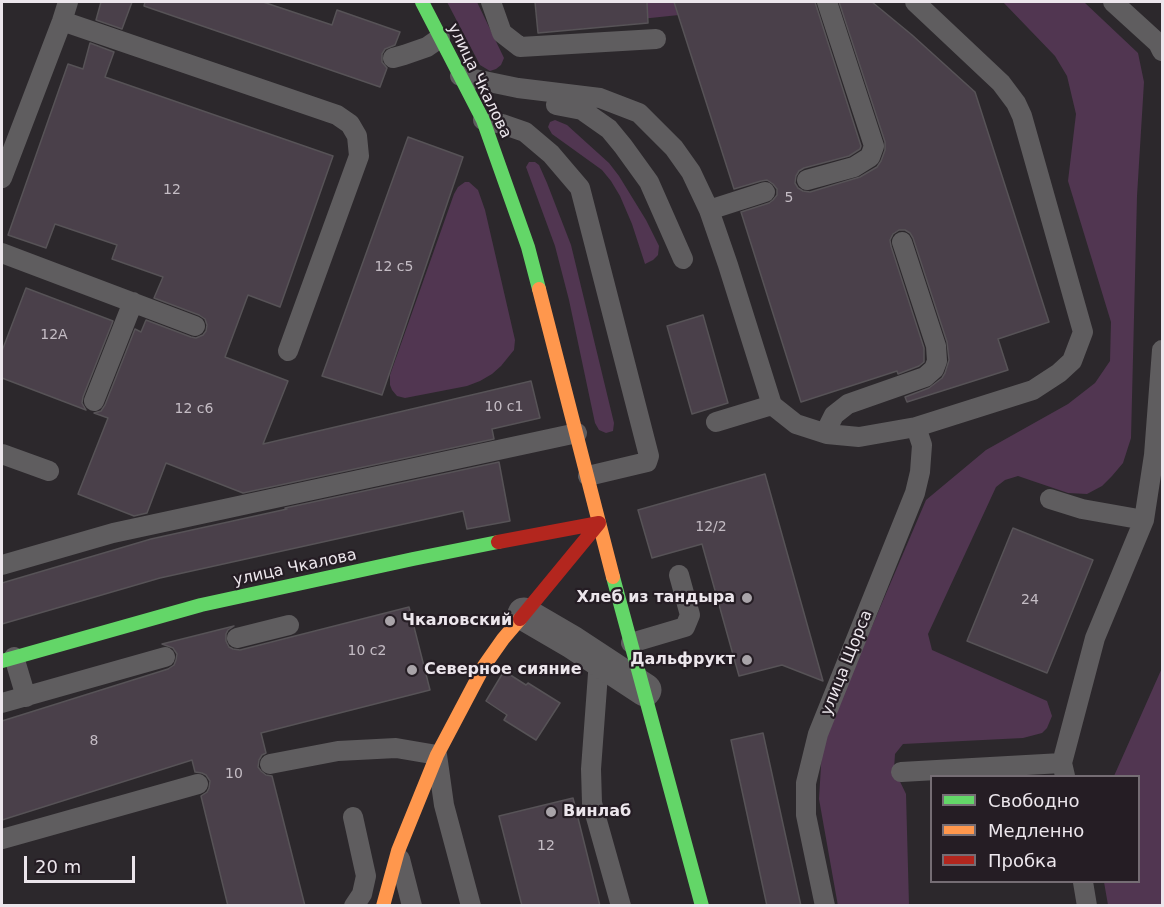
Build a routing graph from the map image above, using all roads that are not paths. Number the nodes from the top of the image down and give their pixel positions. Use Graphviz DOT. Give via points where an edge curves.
graph roads {
  1 [pos="68,2"];
  2 [pos="422,2"];
  3 [pos="490,2"];
  4 [pos="827,2"];
  5 [pos="915,2"];
  6 [pos="1113,2"];
  7 [pos="62,21"];
  8 [pos="440,38"];
  9 [pos="656,39"];
  10 [pos="1162,51"];
  11 [pos="393,58"];
  12 [pos="460,76"];
  13 [pos="532,90"];
  14 [pos="483,120"];
  15 [pos="2,178"];
  16 [pos="807,180"];
  17 [pos="765,192"];
  18 [pos="709,210"];
  19 [pos="902,242"];
  20 [pos="2,253"];
  21 [pos="683,259"];
  22 [pos="133,302"];
  23 [pos="195,326"];
  24 [pos="1162,350"];
  25 [pos="288,351"];
  26 [pos="94,402"];
  27 [pos="772,405"];
  28 [pos="717,422"];
  29 [pos="916,427"];
  30 [pos="577,433"];
  31 [pos="827,434"];
  32 [pos="2,454"];
  33 [pos="49,471"];
  34 [pos="588,476"];
  35 [pos="1050,499"];
  36 [pos="1144,520"];
  37 [pos="599,524"];
  38 [pos="2,565"];
  39 [pos="679,574"];
  40 [pos="524,614"];
  41 [pos="289,625"];
  42 [pos="237,638"];
  43 [pos="631,643"];
  44 [pos="165,657"];
  45 [pos="8,659"];
  46 [pos="599,660"];
  47 [pos="645,690"];
  48 [pos="26,697"];
  49 [pos="2,703"];
  50 [pos="437,755"];
  51 [pos="270,764"];
  52 [pos="1064,770"];
  53 [pos="901,772"];
  54 [pos="198,784"];
  55 [pos="353,817"];
  56 [pos="2,839"];
  57 [pos="398,851"];
  58 [pos="1083,883"];
  59 [pos="354,906"];
  60 [pos="383,906"];
  61 [pos="412,906"];
  62 [pos="471,906"];
  63 [pos="621,906"];
  64 [pos="702,906"];
  65 [pos="825,906"];
  66 [pos="1087,906"];
  1 -- 7 [label="lane"];
  2 -- 8 [label="street, улица Чкалова"];
  3 -- 9 [label="lane" via="502,33 520,47"];
  4 -- 16 [label="lane" via="874,146 870,157 854,167"];
  5 -- 29 [label="lane" via="1001,83 1016,103 1083,332 1072,361 1033,390"];
  6 -- 10 [label="lane"];
  7 -- 15 [label="lane"];
  7 -- 25 [label="lane" via="337,115 350,124 357,136 359,156"];
  8 -- 11 [label="lane" via="427,47"];
  8 -- 12 [label="street, улица Чкалова"];
  12 -- 13 [label="lane"];
  12 -- 14 [label="street, улица Чкалова"];
  13 -- 18 [label="lane" via="600,98 639,113 680,156"];
  13 -- 21 [label="lane" via="543,102 582,110 609,129 649,182"];
  14 -- 30 [label="street, улица Чкалова" via="528,247"];
  14 -- 34 [label="lane" via="525,132 551,154 580,188 649,456 647,462"];
  17 -- 18 [label="lane"];
  18 -- 27 [label="lane"];
  19 -- 31 [label="lane" via="936,345 934,369 925,377 848,404 834,415"];
  20 -- 22 [label="lane"];
  22 -- 23 [label="lane"];
  22 -- 26 [label="lane"];
  24 -- 36 [label="lane" via="1154,455"];
  27 -- 28 [label="lane"];
  27 -- 31 [label="lane" via="796,424"];
  29 -- 31 [label="lane" via="859,437"];
  29 -- 65 [label="lane, улица Щорса" via="922,445 915,493 818,734 806,783 806,815"];
  30 -- 34 [label="street, улица Чкалова"];
  30 -- 38 [label="lane" via="113,533"];
  32 -- 33 [label="lane"];
  34 -- 37 [label="street, улица Чкалова"];
  35 -- 36 [label="lane"];
  36 -- 52 [label="lane" via="1095,638"];
  37 -- 40 [label="street"];
  37 -- 43 [label="street, улица Чкалова"];
  37 -- 45 [label="street, улица Чкалова" via="201,605"];
  39 -- 43 [label="lane" via="690,615 685,627"];
  40 -- 46 [label="street"];
  40 -- 50 [label="street" via="484,666"];
  41 -- 42 [label="lane"];
  43 -- 47 [label="street, улица Чкалова"];
  44 -- 48 [label="lane"];
  45 -- 48 [label="lane"];
  46 -- 47 [label="street"];
  46 -- 63 [label="lane" via="592,803"];
  47 -- 64 [label="street, улица Чкалова"];
  48 -- 49 [label="lane"];
  50 -- 51 [label="lane" via="396,748 338,751"];
  50 -- 57 [label="street"];
  50 -- 62 [label="lane" via="444,805"];
  52 -- 53 [label="lane"];
  54 -- 56 [label="lane"];
  55 -- 59 [label="lane" via="366,876"];
  57 -- 60 [label="street"];
  57 -- 61 [label="lane"];
  58 -- 66 [label="lane"];
}
